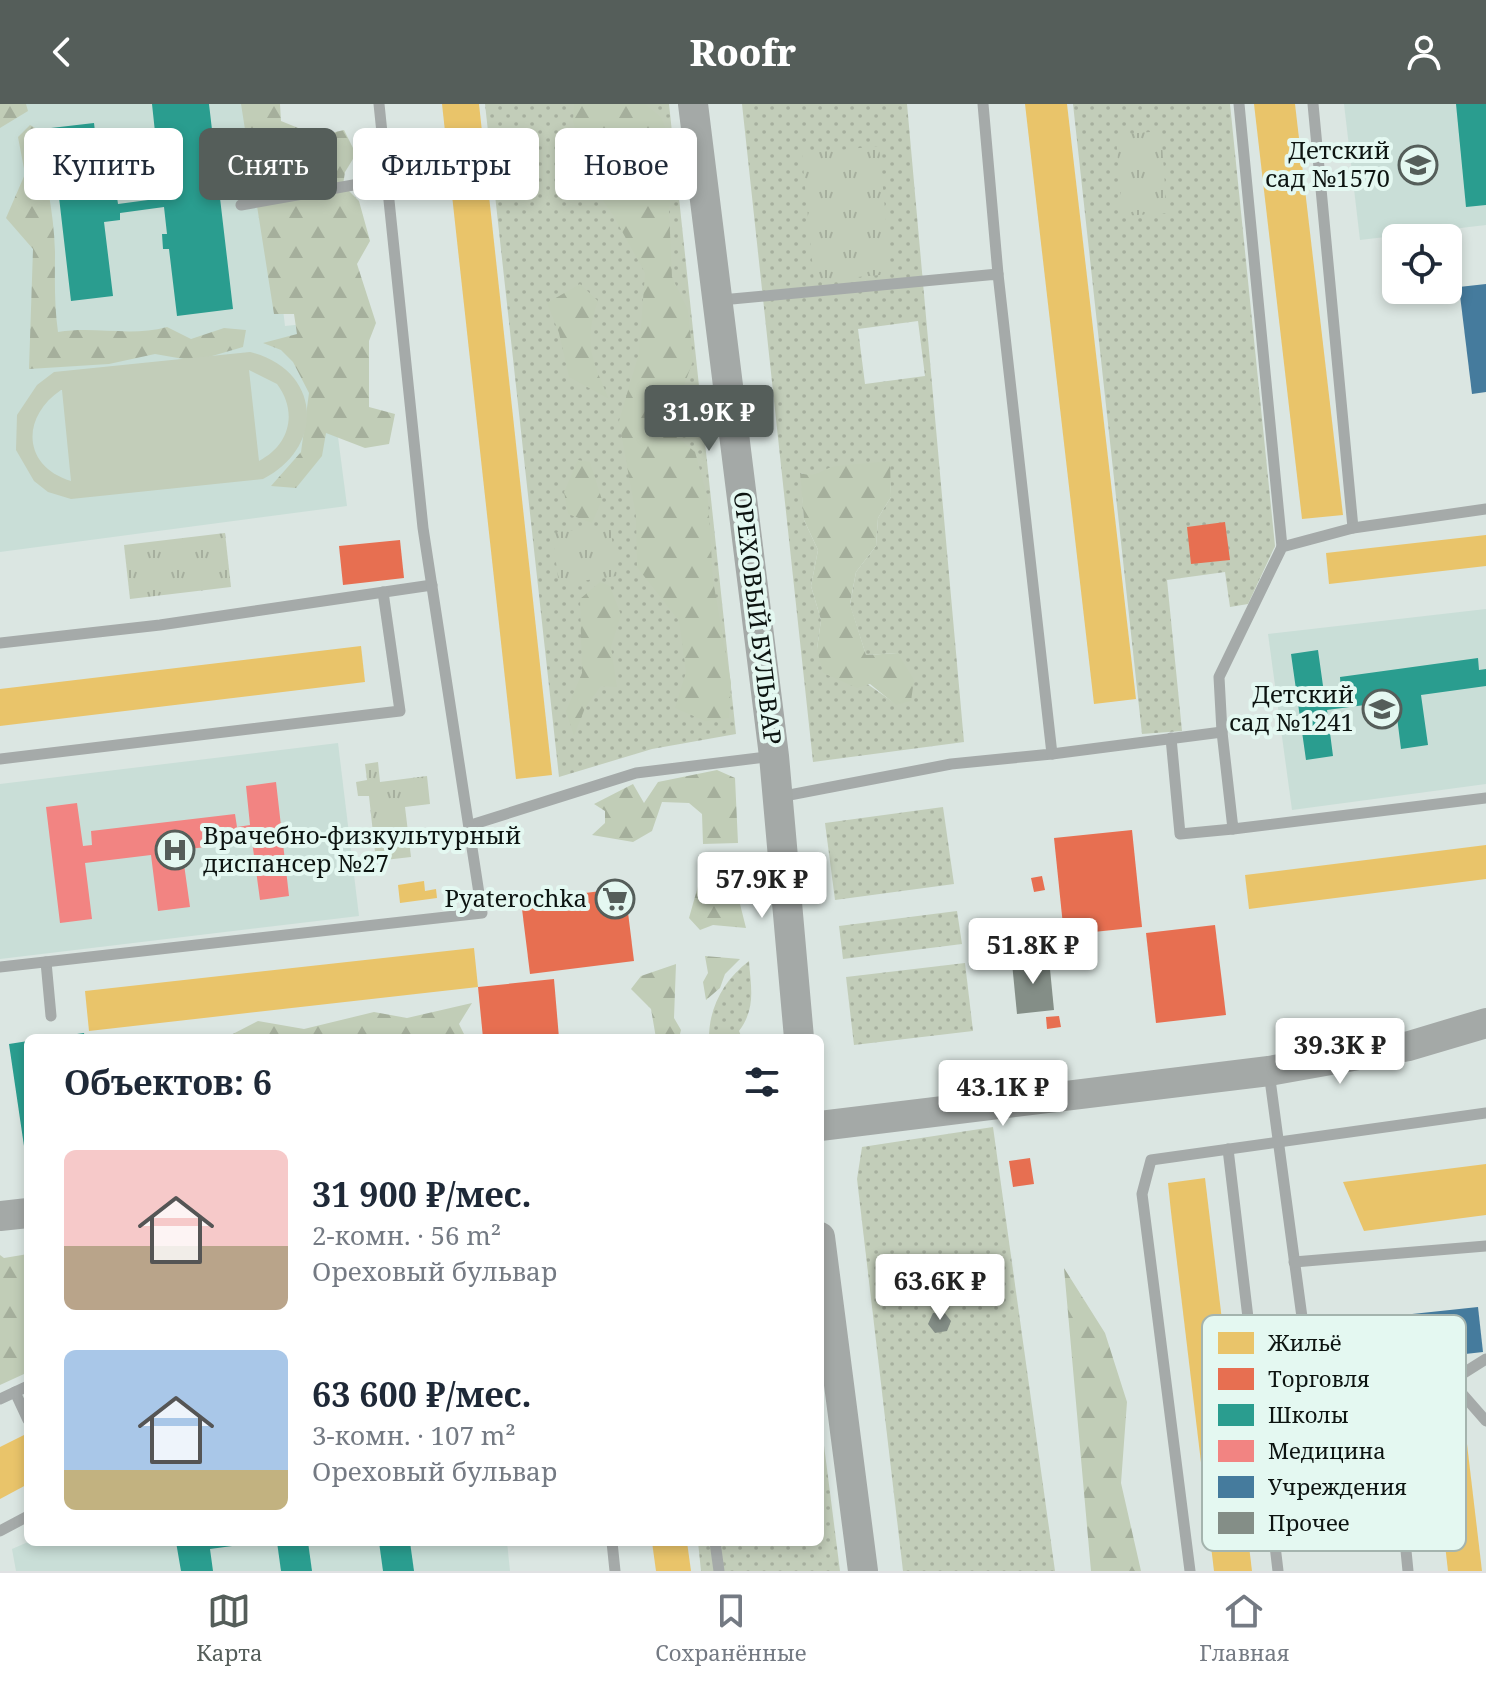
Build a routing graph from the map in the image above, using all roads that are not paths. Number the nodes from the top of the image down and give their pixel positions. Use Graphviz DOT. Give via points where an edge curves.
graph roads {
  1 [pos="379,104"];
  2 [pos="693,104"];
  3 [pos="983,104"];
  4 [pos="1239,104"];
  5 [pos="1313,104"];
  6 [pos="377,128"];
  7 [pos="353,185"];
  8 [pos="389,200"];
  9 [pos="241,205"];
  10 [pos="998,274"];
  11 [pos="717,301"];
  12 [pos="1486,509"];
  13 [pos="1353,528"];
  14 [pos="1282,547"];
  15 [pos="432,585"];
  16 [pos="383,592"];
  17 [pos="0,643"];
  18 [pos="1222,732"];
  19 [pos="1171,738"];
  20 [pos="1052,754"];
  21 [pos="774,756"];
  22 [pos="0,759"];
  23 [pos="778,797"];
  24 [pos="1486,798"];
  25 [pos="471,825"];
  26 [pos="1233,829"];
  27 [pos="46,962"];
  28 [pos="0,967"];
  29 [pos="51,1016"];
  30 [pos="1486,1023"];
  31 [pos="799,1034"];
  32 [pos="1269,1071"];
  33 [pos="1486,1113"];
  34 [pos="824,1126"];
  35 [pos="1278,1141"];
  36 [pos="1228,1149"];
  37 [pos="1486,1246"];
  38 [pos="1294,1262"];
  39 [pos="824,1268"];
  40 [pos="1248,1315"];
  41 [pos="1301,1315"];
  42 [pos="1486,1359"];
  43 [pos="1466,1372"];
  44 [pos="24,1388"];
  45 [pos="15,1392"];
  46 [pos="1466,1398"];
  47 [pos="0,1399"];
  48 [pos="24,1411"];
  49 [pos="1486,1421"];
  50 [pos="24,1518"];
  51 [pos="0,1531"];
  52 [pos="612,1546"];
  53 [pos="716,1546"];
  54 [pos="1276,1551"];
  55 [pos="1406,1551"];
  56 [pos="615,1571"];
  57 [pos="719,1571"];
  58 [pos="863,1571"];
  59 [pos="1190,1571"];
  60 [pos="1278,1571"];
  61 [pos="1408,1571"];
  1 -- 6 [label="lane"];
  2 -- 11 [label="main road, ОРЕХОВЫЙ БУЛЬВАР"];
  3 -- 10 [label="lane"];
  4 -- 14 [label="lane"];
  5 -- 13 [label="lane"];
  7 -- 9 [label="lane"];
  8 -- 15 [label="lane" via="402,363"];
  10 -- 11 [label="lane"];
  10 -- 20 [label="lane"];
  11 -- 21 [label="main road, ОРЕХОВЫЙ БУЛЬВАР"];
  12 -- 13 [label="lane"];
  13 -- 14 [label="lane"];
  14 -- 18 [label="lane" via="1219,677"];
  15 -- 16 [label="lane"];
  15 -- 25 [label="lane"];
  16 -- 17 [label="lane"];
  16 -- 22 [label="lane" via="400,711"];
  18 -- 19 [label="lane"];
  18 -- 26 [label="lane"];
  19 -- 20 [label="lane"];
  19 -- 26 [label="lane" via="1180,834"];
  20 -- 23 [label="lane" via="951,764"];
  21 -- 23 [label="main road, ОРЕХОВЫЙ БУЛЬВАР"];
  21 -- 25 [label="lane" via="636,773"];
  23 -- 31 [label="main road, ОРЕХОВЫЙ БУЛЬВАР"];
  24 -- 26 [label="lane"];
  25 -- 27 [label="lane" via="482,913"];
  27 -- 28 [label="lane"];
  27 -- 29 [label="lane"];
  30 -- 32 [label="main road" via="1409,1046"];
  32 -- 34 [label="main road"];
  32 -- 35 [label="lane"];
  33 -- 35 [label="lane"];
  35 -- 36 [label="lane"];
  35 -- 38 [label="lane"];
  36 -- 40 [label="lane"];
  36 -- 59 [label="lane" via="1151,1160 1142,1194"];
  37 -- 38 [label="lane"];
  38 -- 41 [label="lane"];
  39 -- 58 [label="main road"];
  42 -- 43 [label="lane"];
  44 -- 45 [label="lane"];
  45 -- 47 [label="lane"];
  45 -- 48 [label="lane"];
  46 -- 49 [label="lane"];
  50 -- 51 [label="lane"];
  52 -- 56 [label="lane"];
  53 -- 57 [label="lane"];
  54 -- 60 [label="lane"];
  55 -- 61 [label="lane"];
}
